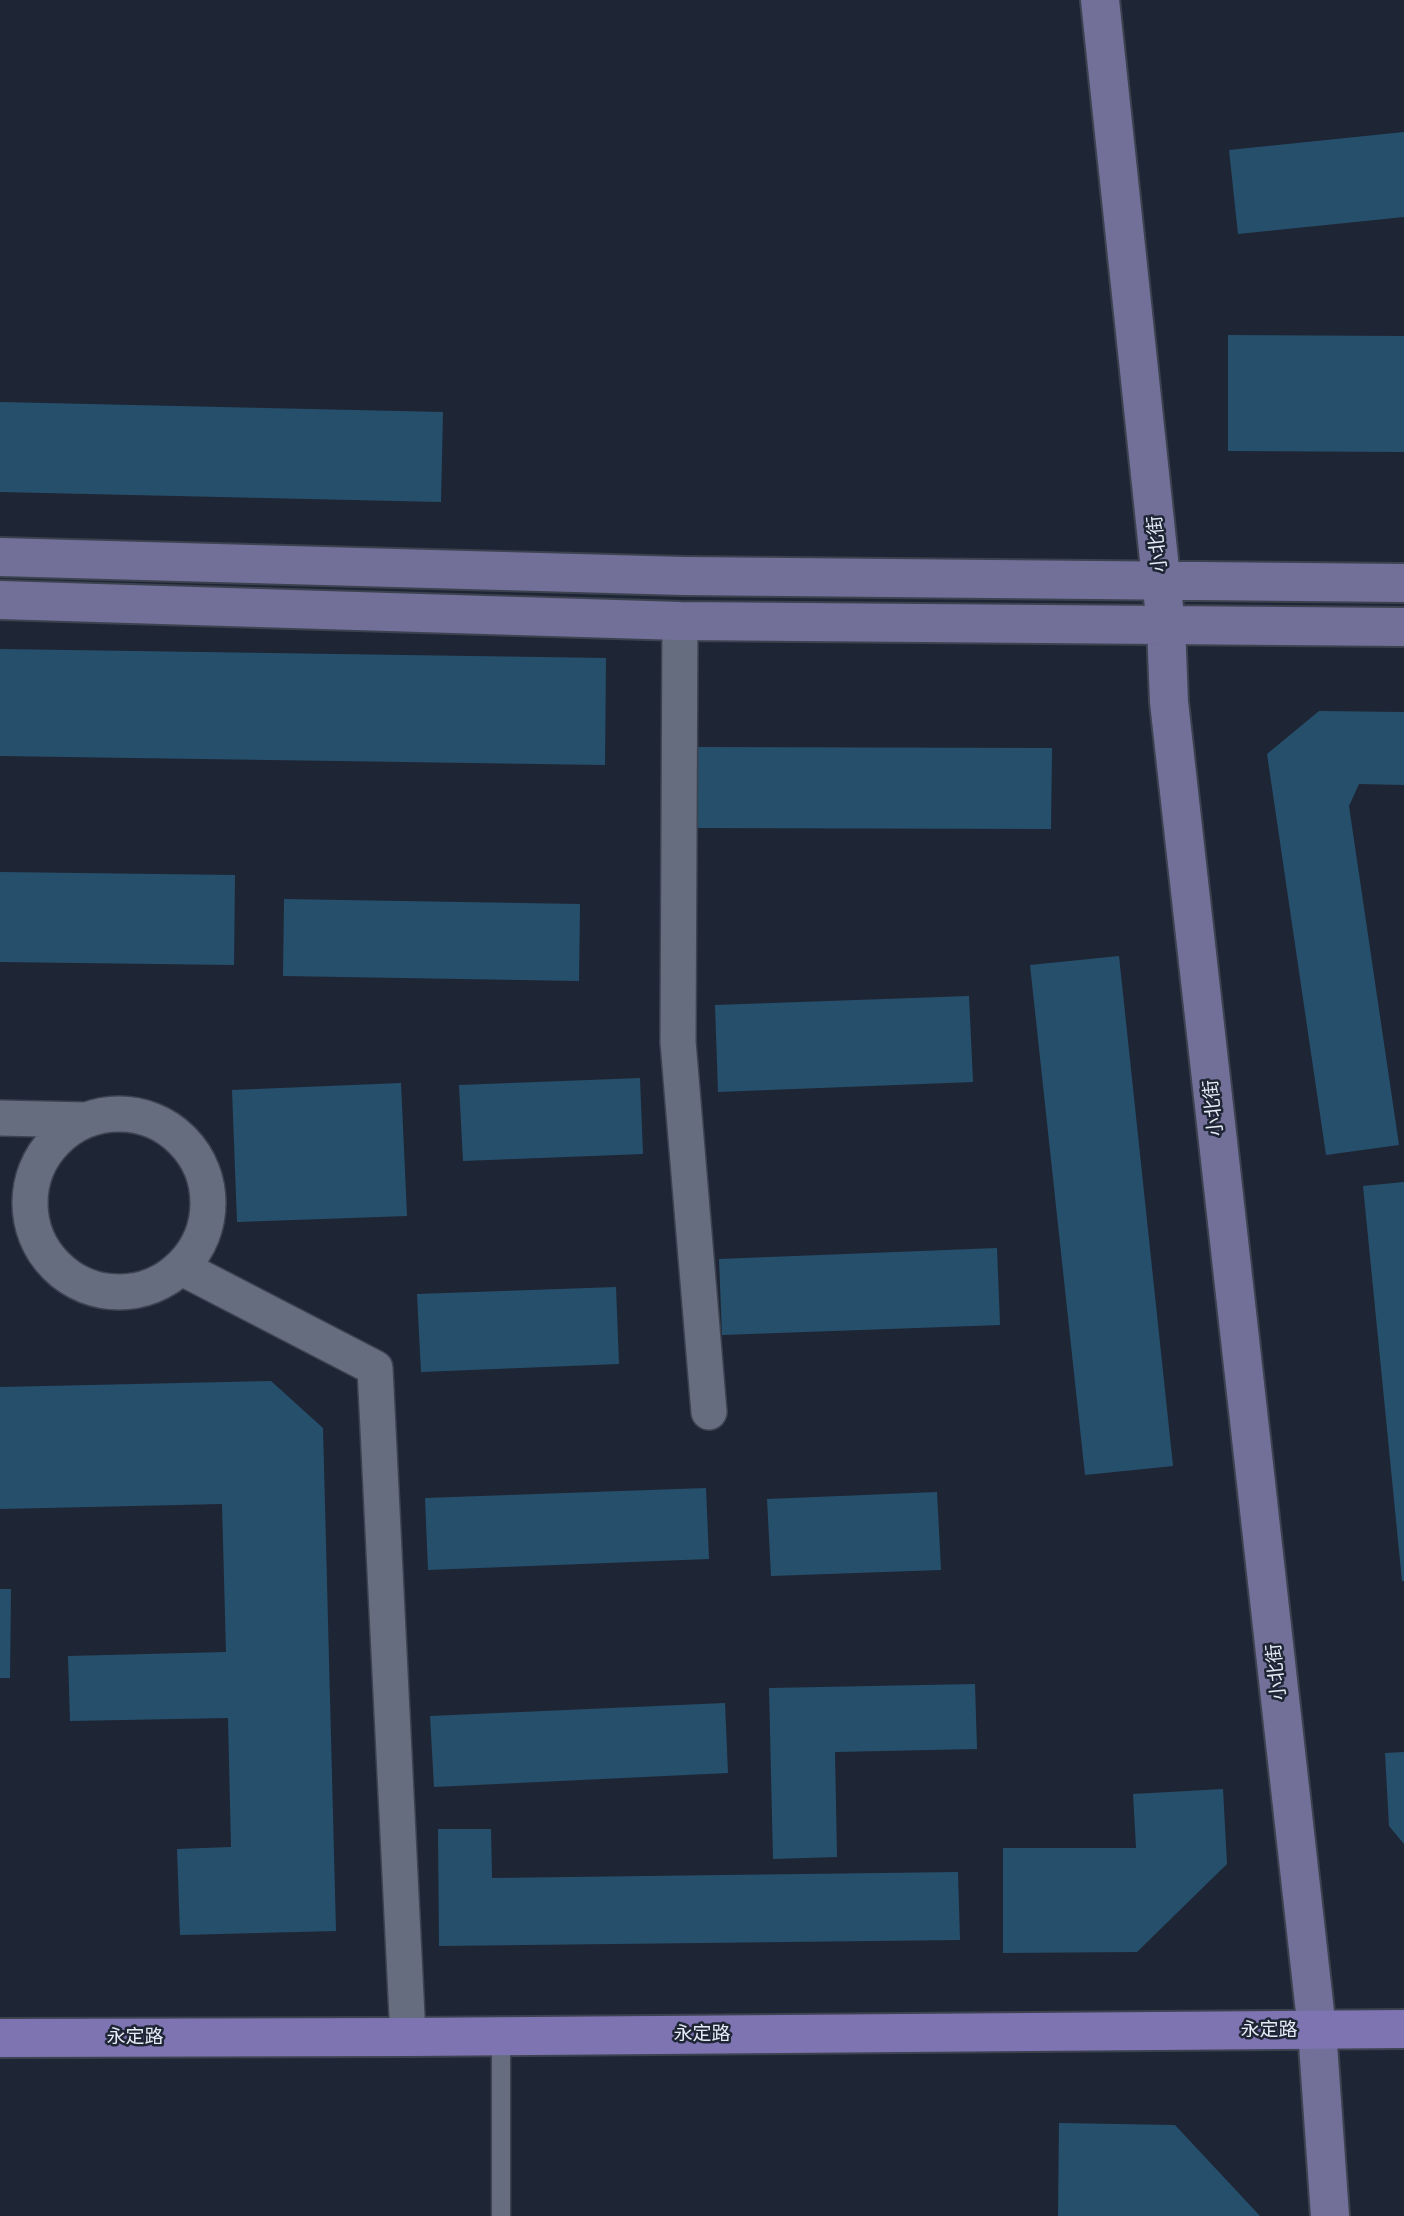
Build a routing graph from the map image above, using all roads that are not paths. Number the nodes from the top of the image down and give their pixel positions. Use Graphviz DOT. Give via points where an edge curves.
graph roads {
  1 [pos="1100,0"];
  2 [pos="0,557"];
  3 [pos="1161,579"];
  4 [pos="1404,583"];
  5 [pos="0,600"];
  6 [pos="680,621"];
  7 [pos="1166,626"];
  8 [pos="1404,628"];
  9 [pos="0,1118"];
  10 [pos="86,1120"];
  11 [pos="182,1268"];
  12 [pos="709,1412"];
  13 [pos="1404,2029"];
  14 [pos="1317,2030"];
  15 [pos="408,2037"];
  16 [pos="501,2037"];
  17 [pos="0,2038"];
  18 [pos="501,2216"];
  19 [pos="1330,2216"];
  1 -- 3 [label="street, 小北街"];
  2 -- 3 [label="street" via="683,576"];
  3 -- 4 [label="street"];
  3 -- 7 [label="street, 小北街"];
  5 -- 6 [label="street"];
  6 -- 7 [label="street"];
  6 -- 12 [label="street" via="678,1042"];
  7 -- 8 [label="street"];
  7 -- 14 [label="street, 小北街" via="1169,702"];
  9 -- 10 [label="street"];
  10 -- 11 [label="street" via="121,1114 155,1121 184,1141 203,1170 209,1205 202,1239"];
  10 -- 11 [label="street" via="57,1138 37,1167 29,1202 35,1236 54,1265 83,1285 118,1293 152,1287"];
  11 -- 15 [label="street" via="375,1368"];
  13 -- 14 [label="main road, 永定路"];
  14 -- 16 [label="main road, 永定路"];
  14 -- 19 [label="street, 小北街"];
  15 -- 16 [label="main road, 永定路"];
  15 -- 17 [label="main road, 永定路"];
  16 -- 18 [label="lane"];
}
